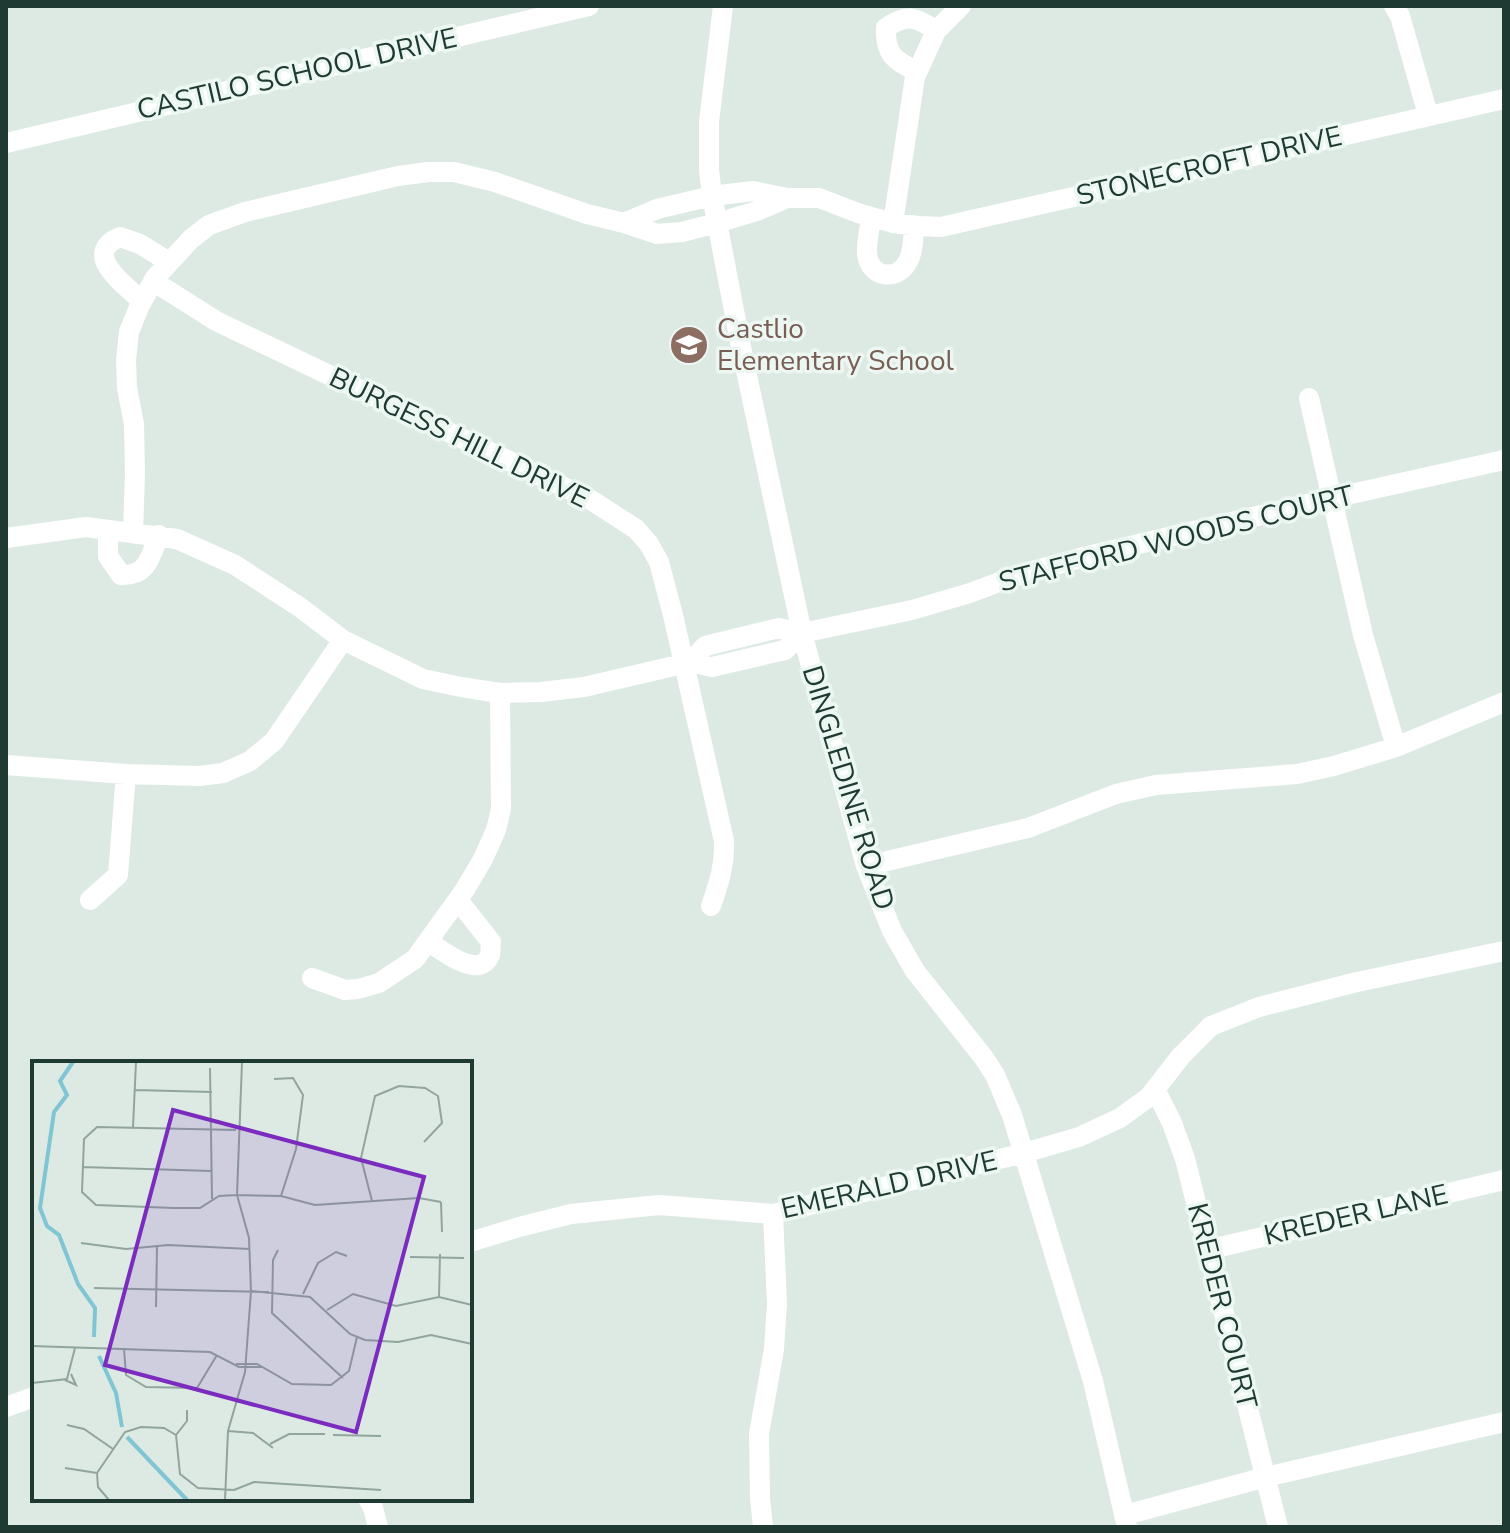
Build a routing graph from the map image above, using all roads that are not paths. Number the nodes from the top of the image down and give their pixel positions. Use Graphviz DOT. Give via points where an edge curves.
graph roads {
  1 [pos="589,6"];
  2 [pos="723,6"];
  3 [pos="961,6"];
  4 [pos="1394,6"];
  5 [pos="936,31"];
  6 [pos="917,72"];
  7 [pos="1504,99"];
  8 [pos="1428,115"];
  9 [pos="6,143"];
  10 [pos="712,196"];
  11 [pos="787,198"];
  12 [pos="871,217"];
  13 [pos="624,223"];
  14 [pos="717,223"];
  15 [pos="903,224"];
  16 [pos="169,262"];
  17 [pos="153,281"];
  18 [pos="142,301"];
  19 [pos="1309,398"];
  20 [pos="1504,460"];
  21 [pos="1333,498"];
  22 [pos="108,530"];
  23 [pos="133,532"];
  24 [pos="159,535"];
  25 [pos="6,538"];
  26 [pos="802,633"];
  27 [pos="343,640"];
  28 [pos="687,663"];
  29 [pos="500,693"];
  30 [pos="1504,702"];
  31 [pos="1396,747"];
  32 [pos="6,765"];
  33 [pos="126,774"];
  34 [pos="866,866"];
  35 [pos="90,900"];
  36 [pos="458,900"];
  37 [pos="711,906"];
  38 [pos="428,941"];
  39 [pos="1504,951"];
  40 [pos="312,978"];
  41 [pos="1155,1089"];
  42 [pos="1024,1153"];
  43 [pos="1504,1180"];
  44 [pos="773,1214"];
  45 [pos="472,1241"];
  46 [pos="1207,1250"];
  47 [pos="32,1398"];
  48 [pos="6,1407"];
  49 [pos="1504,1422"];
  50 [pos="1266,1477"];
  51 [pos="369,1501"];
  52 [pos="1126,1521"];
  53 [pos="378,1527"];
  54 [pos="763,1527"];
  55 [pos="1278,1527"];
  1 -- 9 [label="street, CASTILO SCHOOL DRIVE"];
  2 -- 10 [label="street, DINGLEDINE ROAD" via="709,122"];
  3 -- 5 [label="street"];
  4 -- 8 [label="street"];
  5 -- 6 [label="street"];
  5 -- 6 [label="street" via="915,18 886,28 890,54"];
  6 -- 15 [label="street"];
  7 -- 8 [label="street, STONECROFT DRIVE"];
  8 -- 15 [label="street, STONECROFT DRIVE" via="941,227"];
  10 -- 11 [label="street, STONECROFT DRIVE" via="753,191"];
  10 -- 13 [label="street, STONECROFT DRIVE"];
  10 -- 14 [label="street, DINGLEDINE ROAD"];
  11 -- 12 [label="street, STONECROFT DRIVE" via="819,198"];
  11 -- 14 [label="street, STONECROFT DRIVE"];
  12 -- 15 [label="street, STONECROFT DRIVE"];
  12 -- 15 [label="street" via="867,255 886,276 898,274 913,247"];
  13 -- 14 [label="street, STONECROFT DRIVE" via="657,234"];
  13 -- 16 [label="street, STONECROFT DRIVE" via="495,182 428,172 245,212 209,225"];
  14 -- 26 [label="street, DINGLEDINE ROAD"];
  16 -- 17 [label="street, STONECROFT DRIVE"];
  16 -- 18 [label="street" via="140,244 120,237 111,241 104,258 110,272"];
  17 -- 18 [label="street, STONECROFT DRIVE"];
  17 -- 28 [label="street, BURGESS HILL DRIVE" via="216,321 591,500 636,529 659,562"];
  18 -- 23 [label="street, STONECROFT DRIVE" via="129,332 126,360 134,424"];
  19 -- 21 [label="street"];
  20 -- 21 [label="street, STAFFORD WOODS COURT"];
  21 -- 26 [label="street, STAFFORD WOODS COURT" via="1042,568 912,610"];
  21 -- 31 [label="street" via="1363,635"];
  22 -- 23 [label="street, STAFFORD WOODS COURT"];
  22 -- 24 [label="street" via="108,556 121,575 142,571"];
  22 -- 25 [label="street, STAFFORD WOODS COURT" via="86,527"];
  23 -- 24 [label="street, STAFFORD WOODS COURT"];
  24 -- 27 [label="street, STAFFORD WOODS COURT" via="235,565"];
  26 -- 28 [label="street, STAFFORD WOODS COURT" via="779,628 705,646"];
  26 -- 34 [label="street, DINGLEDINE ROAD"];
  27 -- 29 [label="street, STAFFORD WOODS COURT" via="423,679"];
  27 -- 33 [label="street" via="274,741 250,761 199,776"];
  28 -- 29 [label="street, STAFFORD WOODS COURT" via="584,687"];
  28 -- 37 [label="street, BURGESS HILL DRIVE" via="724,841 722,876"];
  29 -- 36 [label="street" via="501,809 483,859"];
  30 -- 31 [label="street"];
  31 -- 34 [label="street" via="1297,774 1193,781 1116,794 1028,828"];
  32 -- 33 [label="street"];
  33 -- 35 [label="street" via="118,875"];
  34 -- 42 [label="street, DINGLEDINE ROAD" via="915,971 995,1075"];
  36 -- 38 [label="street"];
  36 -- 38 [label="street" via="491,942 490,956 476,965 459,962"];
  38 -- 40 [label="street" via="415,959 379,983 345,990"];
  39 -- 41 [label="street, EMERALD DRIVE" via="1357,982 1223,1021 1181,1056"];
  41 -- 42 [label="street, EMERALD DRIVE" via="1120,1118"];
  41 -- 46 [label="street, KREDER COURT" via="1185,1159"];
  42 -- 44 [label="street, EMERALD DRIVE"];
  42 -- 52 [label="street, DINGLEDINE ROAD" via="1093,1381"];
  43 -- 46 [label="street, KREDER LANE"];
  44 -- 45 [label="street, EMERALD DRIVE" via="659,1205 571,1214"];
  44 -- 54 [label="street" via="777,1304 759,1434"];
  46 -- 50 [label="street, KREDER COURT"];
  47 -- 48 [label="street"];
  49 -- 50 [label="street"];
  50 -- 52 [label="street"];
  50 -- 55 [label="street, KREDER COURT"];
  51 -- 53 [label="street"];
}
